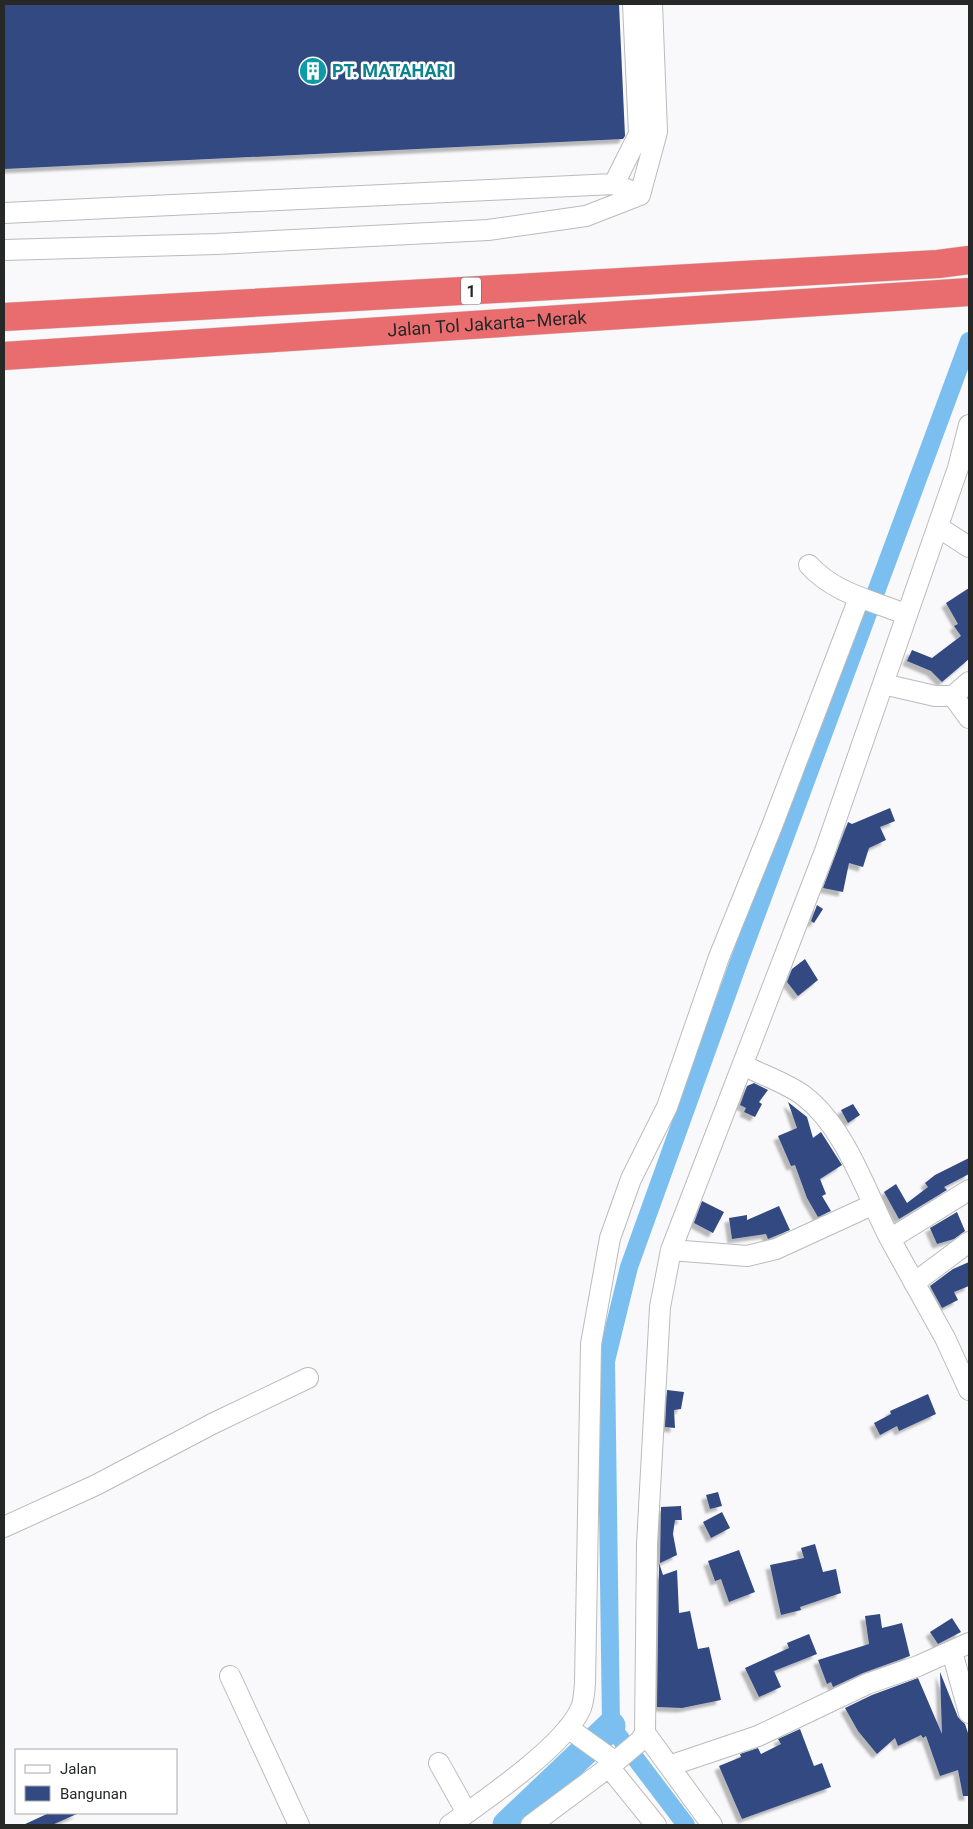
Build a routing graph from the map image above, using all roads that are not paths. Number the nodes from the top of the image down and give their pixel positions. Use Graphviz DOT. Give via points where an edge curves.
graph roads {
  1 [pos="633,4"];
  2 [pos="652,4"];
  3 [pos="614,184"];
  4 [pos="640,195"];
  5 [pos="4,213"];
  6 [pos="4,250"];
  7 [pos="969,260"];
  8 [pos="969,292"];
  9 [pos="4,317"];
  10 [pos="4,356"];
  11 [pos="969,425"];
  12 [pos="964,464"];
  13 [pos="938,527"];
  14 [pos="969,547"];
  15 [pos="809,565"];
  16 [pos="863,600"];
  17 [pos="902,613"];
  18 [pos="969,682"];
  19 [pos="883,684"];
  20 [pos="953,696"];
  21 [pos="969,718"];
  22 [pos="743,1065"];
  23 [pos="969,1190"];
  24 [pos="872,1205"];
  25 [pos="890,1239"];
  26 [pos="969,1242"];
  27 [pos="671,1250"];
  28 [pos="914,1283"];
  29 [pos="308,1378"];
  30 [pos="969,1390"];
  31 [pos="4,1527"];
  32 [pos="961,1647"];
  33 [pos="230,1676"];
  34 [pos="969,1713"];
  35 [pos="573,1732"];
  36 [pos="642,1737"];
  37 [pos="613,1760"];
  38 [pos="440,1763"];
  39 [pos="669,1766"];
  40 [pos="467,1813"];
  41 [pos="300,1825"];
  42 [pos="450,1825"];
  43 [pos="531,1825"];
  44 [pos="656,1825"];
  45 [pos="712,1825"];
  1 -- 3 [label="street" via="639,134"];
  2 -- 4 [label="street" via="656,132"];
  3 -- 4 [label="street"];
  3 -- 5 [label="street"];
  4 -- 6 [label="street" via="586,216 488,230 217,244"];
  7 -- 9 [label="highway, Jalan Tol Jakarta–Merak / 1"];
  8 -- 10 [label="highway, Jalan Tol Jakarta–Merak / 1"];
  11 -- 12 [label="street"];
  12 -- 13 [label="street"];
  13 -- 14 [label="street"];
  13 -- 17 [label="street"];
  15 -- 16 [label="street" via="821,579"];
  16 -- 17 [label="street"];
  16 -- 35 [label="street" via="719,957 667,1107 631,1179 610,1238 591,1344 585,1684"];
  17 -- 19 [label="street"];
  18 -- 20 [label="street"];
  19 -- 20 [label="street" via="935,696"];
  19 -- 22 [label="street" via="825,851"];
  20 -- 21 [label="street"];
  22 -- 24 [label="street" via="804,1096 823,1115 840,1136"];
  22 -- 27 [label="street"];
  23 -- 25 [label="street"];
  24 -- 25 [label="street"];
  24 -- 27 [label="street" via="776,1249 747,1256"];
  25 -- 28 [label="street"];
  26 -- 28 [label="street"];
  27 -- 36 [label="street" via="660,1307 647,1544"];
  28 -- 30 [label="street"];
  29 -- 31 [label="street" via="96,1485"];
  32 -- 34 [label="street"];
  32 -- 39 [label="street" via="867,1684 758,1736"];
  33 -- 41 [label="street"];
  35 -- 37 [label="street"];
  35 -- 40 [label="street"];
  36 -- 37 [label="street"];
  36 -- 39 [label="street"];
  37 -- 43 [label="street"];
  37 -- 44 [label="street"];
  38 -- 40 [label="street"];
  39 -- 45 [label="street"];
  40 -- 42 [label="street"];
}
